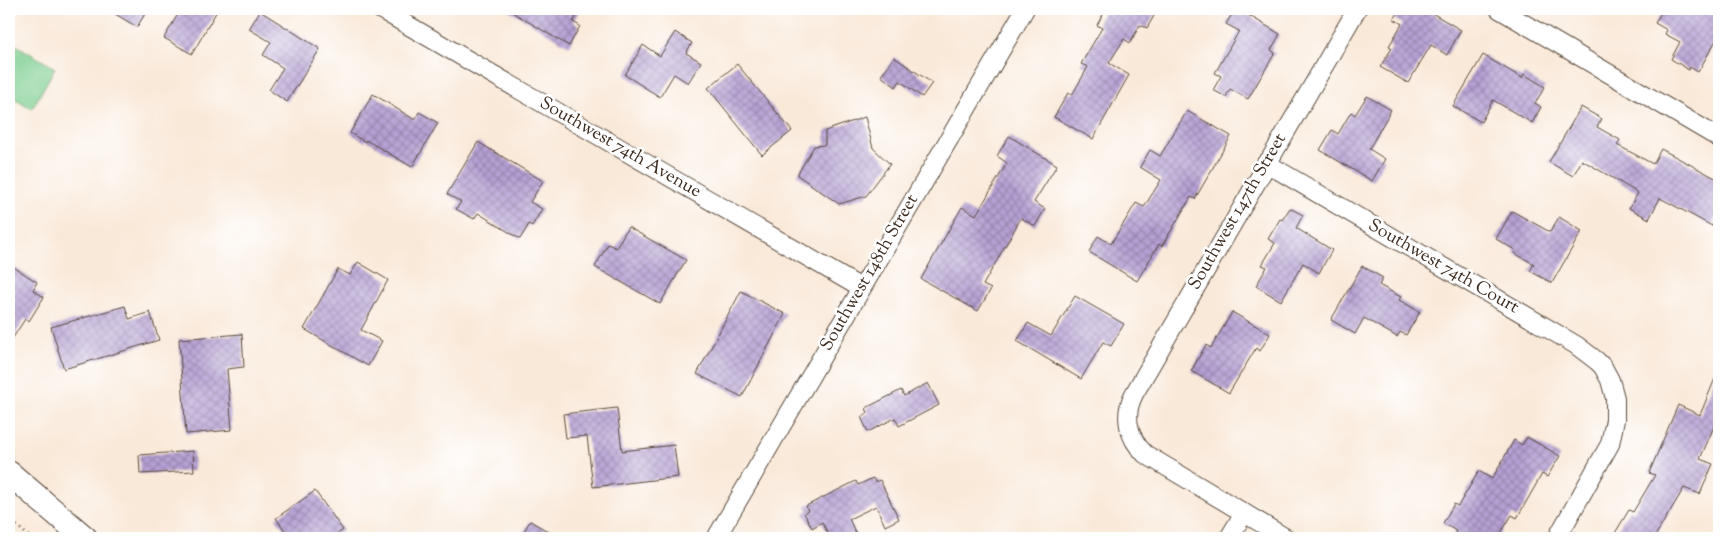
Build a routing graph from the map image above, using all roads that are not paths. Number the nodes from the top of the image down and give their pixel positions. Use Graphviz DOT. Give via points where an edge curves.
graph roads {
  1 [pos="380,9"];
  2 [pos="1025,9"];
  3 [pos="1357,9"];
  4 [pos="1499,9"];
  5 [pos="1719,138"];
  6 [pos="1266,163"];
  7 [pos="861,288"];
  8 [pos="9,473"];
  9 [pos="1244,513"];
  10 [pos="85,538"];
  11 [pos="716,538"];
  12 [pos="1229,538"];
  13 [pos="1286,538"];
  14 [pos="1557,538"];
  1 -- 7 [label="street, Southwest 74th Avenue"];
  2 -- 7 [label="street, Southwest 148th Street"];
  3 -- 6 [label="street, Southwest 147th Street"];
  4 -- 5 [label="street"];
  6 -- 9 [label="street, Southwest 147th Street" via="1128,409 1133,439 1145,454"];
  6 -- 14 [label="street, Southwest 74th Court" via="1576,345 1603,367 1616,398 1614,433"];
  7 -- 11 [label="street, Southwest 148th Street"];
  8 -- 10 [label="main road"];
  9 -- 12 [label="street"];
  9 -- 13 [label="street"];
}
